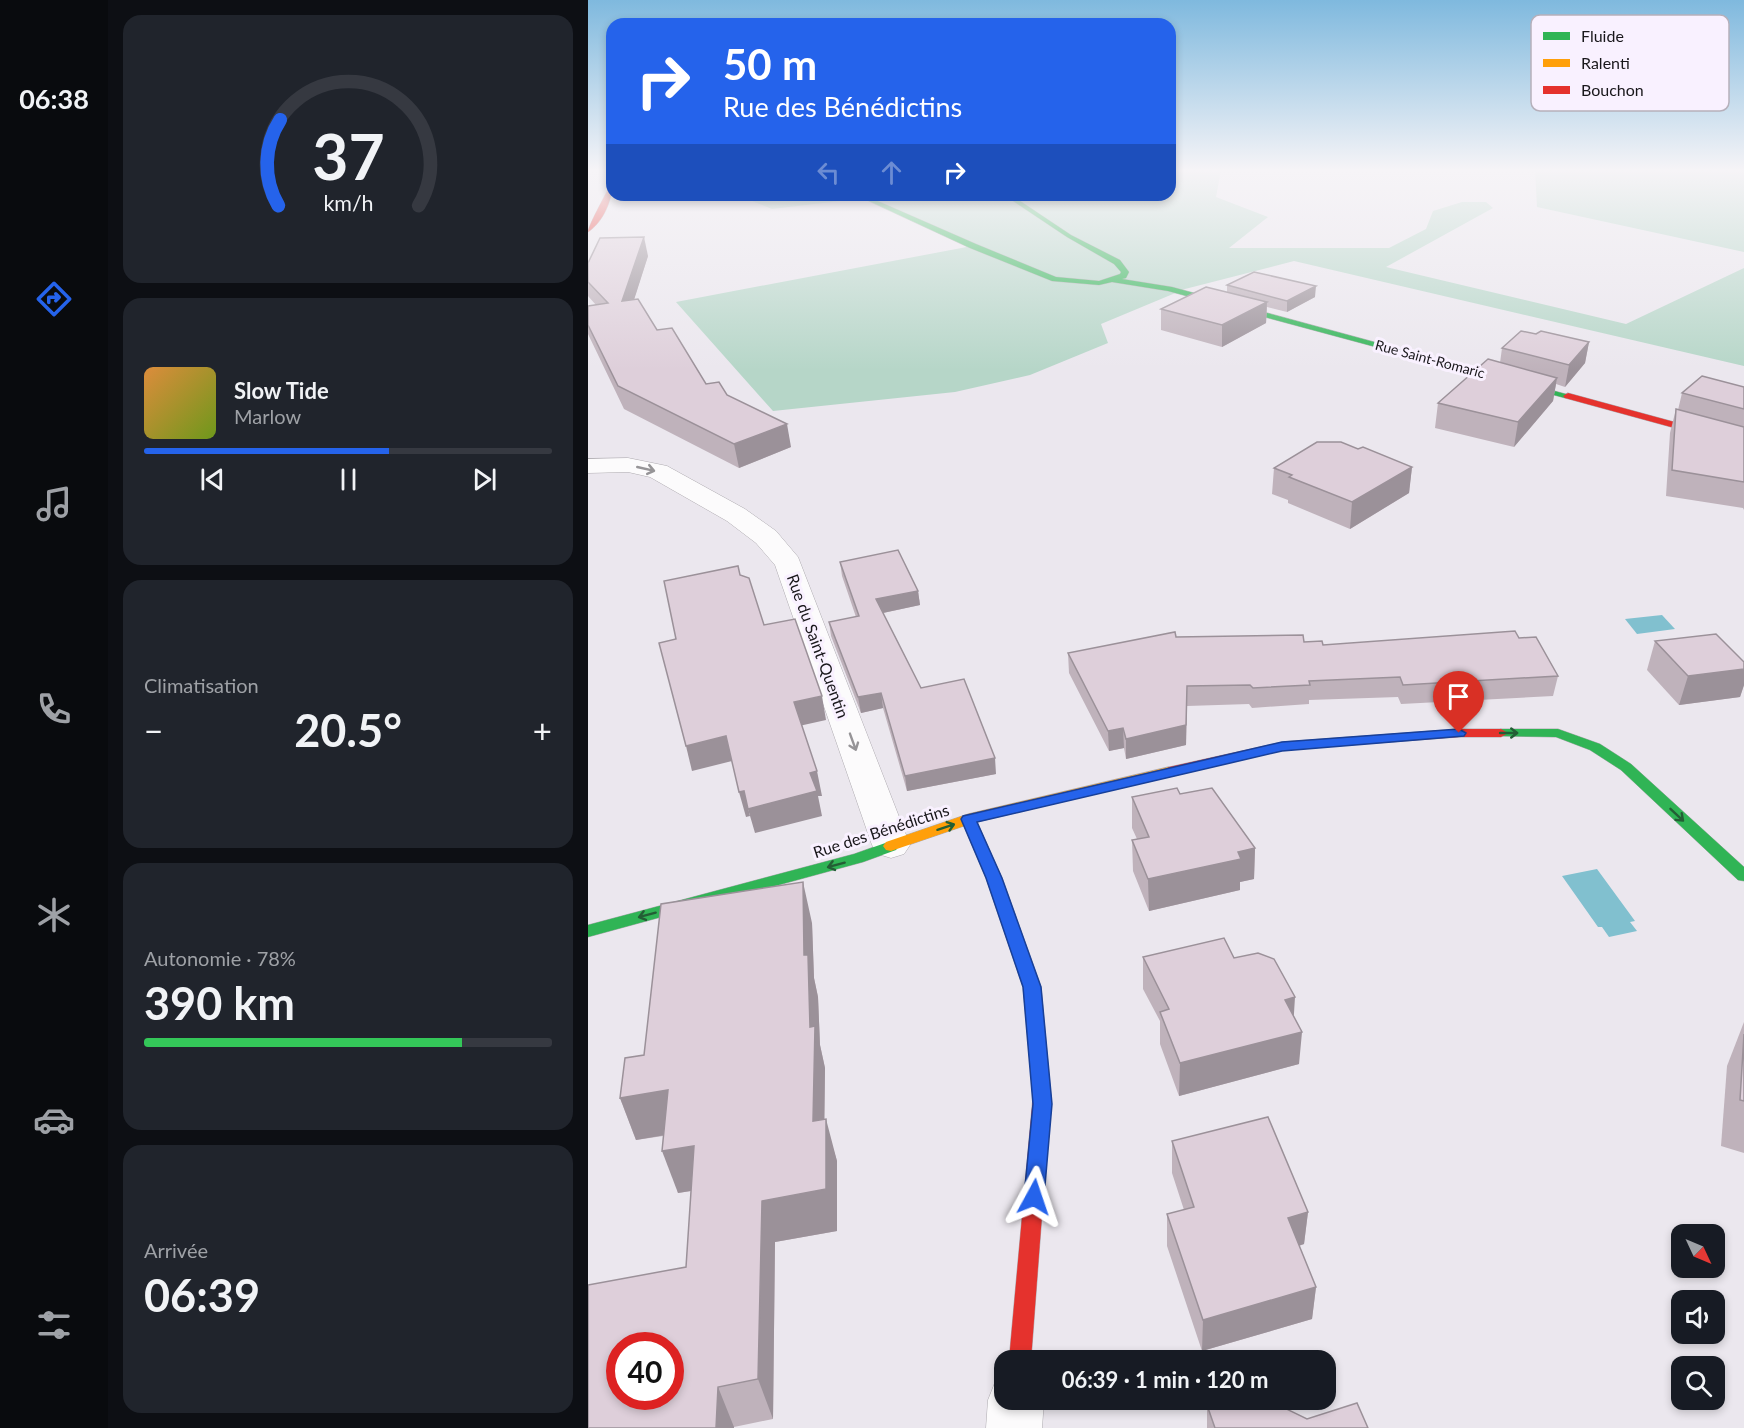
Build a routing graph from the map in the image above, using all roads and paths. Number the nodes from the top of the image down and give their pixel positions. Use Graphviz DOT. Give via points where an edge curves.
graph roads {
  1 [pos="954,237"];
  2 [pos="1070,237"];
  3 [pos="1114,280"];
  4 [pos="1744,444"];
  5 [pos="588,466"];
  6 [pos="968,819"];
  7 [pos="891,845"];
  8 [pos="1744,876"];
  9 [pos="588,931"];
  10 [pos="1021,1350"];
  11 [pos="1015,1410"];
  12 [pos="1014,1428"];
  1 -- 3 [label="street, Rue Saint-Romaric" via="1041,275 1083,283"];
  2 -- 3 [label="street" via="1117,262 1125,272"];
  3 -- 4 [label="street, Rue Saint-Romaric" via="1169,289"];
  5 -- 7 [label="street, Rue du Saint-Quentin, one-way" via="628,465 658,471 736,514 766,537 788,563"];
  7 -- 6 [label="street, Rue des Bénédictins, one-way"];
  6 -- 8 [label="street, Rue des Bénédictins, one-way" via="1282,746 1459,733 1558,734 1595,747 1626,767"];
  6 -- 10 [label="street" via="994,878 1032,987 1043,1104"];
  7 -- 9 [label="street, Rue des Bénédictins, one-way" via="858,858"];
  11 -- 12 [label="street"];
}
